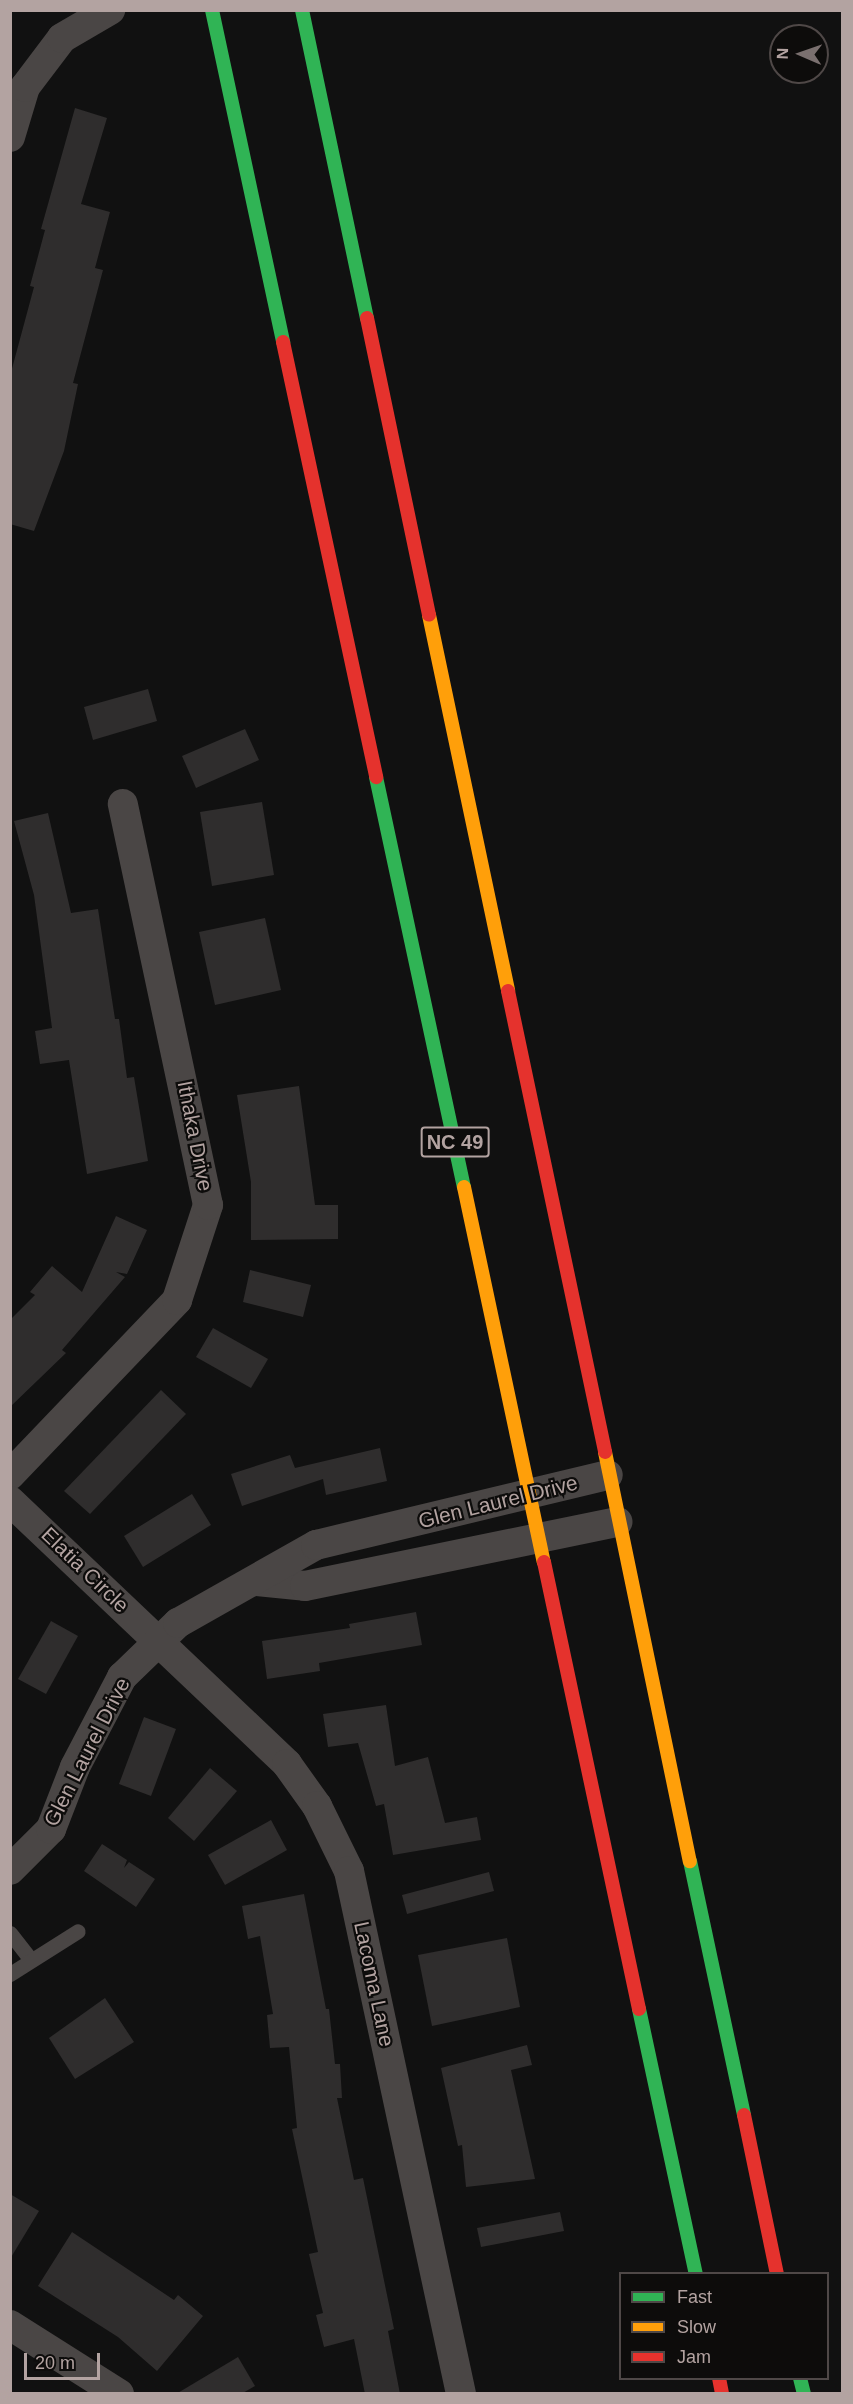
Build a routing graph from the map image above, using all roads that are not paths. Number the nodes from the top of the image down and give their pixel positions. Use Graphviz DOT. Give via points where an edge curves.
graph roads {
  1 [pos="110,10"];
  2 [pos="212,10"];
  3 [pos="302,10"];
  4 [pos="10,137"];
  5 [pos="123,804"];
  6 [pos="10,1475"];
  7 [pos="608,1475"];
  8 [pos="531,1495"];
  9 [pos="10,1501"];
  10 [pos="618,1522"];
  11 [pos="540,1538"];
  12 [pos="257,1581"];
  13 [pos="159,1639"];
  14 [pos="10,1870"];
  15 [pos="78,1931"];
  16 [pos="10,1933"];
  17 [pos="31,1959"];
  18 [pos="10,1974"];
  19 [pos="696,2272"];
  20 [pos="777,2272"];
  21 [pos="10,2325"];
  22 [pos="119,2394"];
  23 [pos="461,2394"];
  1 -- 4 [label="street" via="62,38 25,87"];
  2 -- 8 [label="highway, NC 49"];
  3 -- 7 [label="highway"];
  5 -- 6 [label="street, Ithaka Drive" via="208,1205 177,1300"];
  7 -- 8 [label="street, Glen Laurel Drive"];
  7 -- 10 [label="highway"];
  8 -- 11 [label="highway, NC 49"];
  8 -- 12 [label="street, Glen Laurel Drive" via="316,1545"];
  9 -- 13 [label="street, Elatia Circle"];
  10 -- 11 [label="street, Glen Laurel Drive"];
  10 -- 20 [label="highway"];
  11 -- 12 [label="street, Glen Laurel Drive" via="305,1586"];
  11 -- 19 [label="highway, NC 49"];
  12 -- 13 [label="street, Glen Laurel Drive" via="178,1623"];
  13 -- 14 [label="street, Glen Laurel Drive" via="122,1677 75,1767 51,1829"];
  13 -- 23 [label="street, Lacoma Lane" via="287,1764 317,1806 350,1871"];
  15 -- 17 [label="lane"];
  16 -- 17 [label="lane"];
  17 -- 18 [label="lane"];
  21 -- 22 [label="street"];
}
